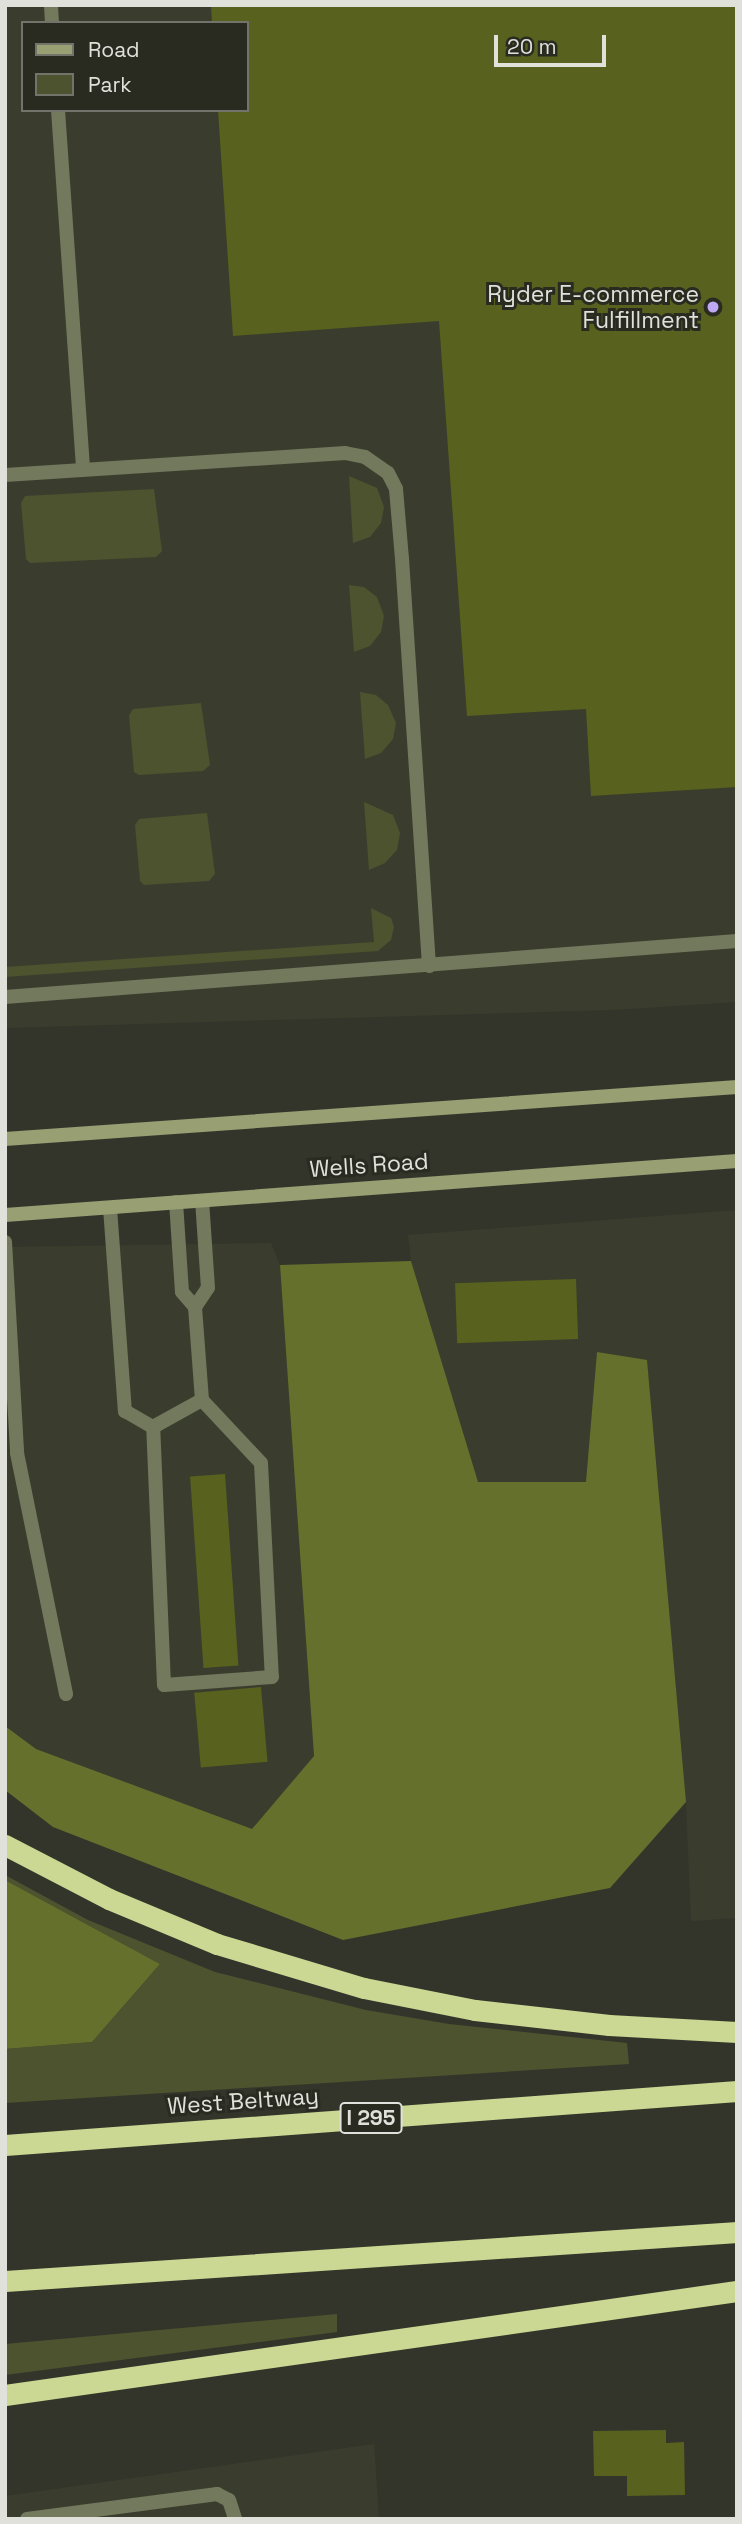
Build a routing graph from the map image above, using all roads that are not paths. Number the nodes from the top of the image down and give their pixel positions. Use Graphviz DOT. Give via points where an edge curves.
graph roads {
  1 [pos="58,112"];
  2 [pos="83,469"];
  3 [pos="5,475"];
  4 [pos="737,942"];
  5 [pos="429,966"];
  6 [pos="5,997"];
  7 [pos="737,1087"];
  8 [pos="5,1139"];
  9 [pos="737,1161"];
  10 [pos="202,1201"];
  11 [pos="176,1202"];
  12 [pos="110,1208"];
  13 [pos="5,1215"];
  14 [pos="5,1242"];
  15 [pos="195,1307"];
  16 [pos="202,1400"];
  17 [pos="153,1427"];
  18 [pos="66,1694"];
  19 [pos="5,1845"];
  20 [pos="737,2032"];
  21 [pos="737,2091"];
  22 [pos="5,2145"];
  23 [pos="737,2232"];
  24 [pos="5,2281"];
  25 [pos="737,2291"];
  26 [pos="5,2395"];
  27 [pos="27,2519"];
  28 [pos="234,2519"];
  1 -- 2 [label="lane"];
  2 -- 3 [label="lane"];
  2 -- 5 [label="lane" via="345,453 365,457 388,473 396,489 400,536"];
  4 -- 5 [label="lane"];
  5 -- 6 [label="lane"];
  7 -- 8 [label="main road"];
  9 -- 10 [label="main road, Wells Road"];
  10 -- 11 [label="main road, Wells Road"];
  10 -- 15 [label="lane" via="208,1288"];
  11 -- 12 [label="main road, Wells Road"];
  11 -- 15 [label="lane" via="182,1292"];
  12 -- 13 [label="main road, Wells Road"];
  12 -- 17 [label="lane" via="125,1411"];
  14 -- 18 [label="lane" via="17,1453"];
  15 -- 16 [label="lane"];
  16 -- 17 [label="lane"];
  16 -- 17 [label="lane" via="261,1463 272,1677 164,1685"];
  19 -- 20 [label="highway" via="109,1899 217,1944 364,1988 489,2012"];
  21 -- 22 [label="highway, West Beltway / I 295"];
  23 -- 24 [label="highway"];
  25 -- 26 [label="highway"];
  27 -- 28 [label="lane" via="217,2494 229,2500"];
}
